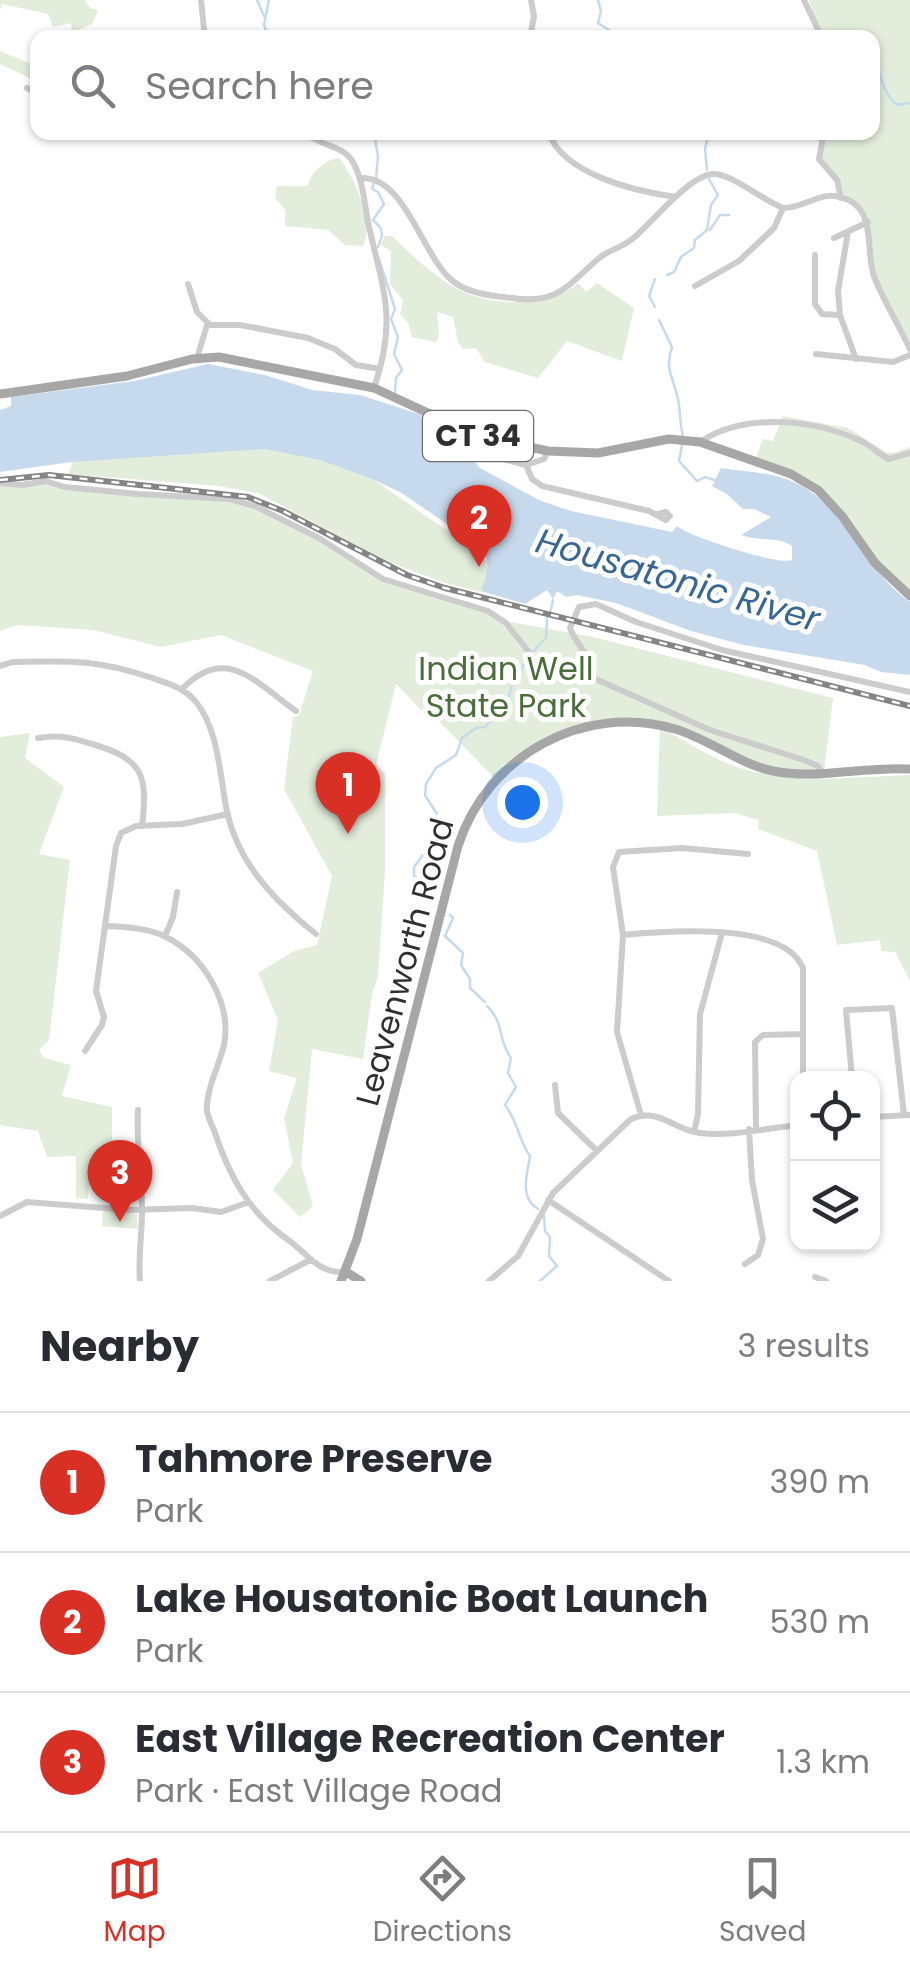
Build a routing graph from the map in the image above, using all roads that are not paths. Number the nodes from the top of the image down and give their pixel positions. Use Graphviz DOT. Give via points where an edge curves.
graph roads {
  1 [pos="201,0"];
  2 [pos="531,0"];
  3 [pos="804,0"];
  4 [pos="204,30"];
  5 [pos="531,30"];
  6 [pos="818,30"];
  7 [pos="314,140"];
  8 [pos="553,140"];
  9 [pos="823,140"];
  10 [pos="360,178"];
  11 [pos="675,198"];
  12 [pos="841,198"];
  13 [pos="783,208"];
  14 [pos="868,222"];
  15 [pos="848,232"];
  16 [pos="834,238"];
  17 [pos="815,255"];
  18 [pos="188,284"];
  19 [pos="695,286"];
  20 [pos="840,315"];
  21 [pos="209,324"];
  22 [pos="910,352"];
  23 [pos="816,354"];
  24 [pos="196,358"];
  25 [pos="856,359"];
  26 [pos="380,369"];
  27 [pos="374,388"];
  28 [pos="0,394"];
  29 [pos="504,442"];
  30 [pos="700,442"];
  31 [pos="548,451"];
  32 [pos="910,453"];
  33 [pos="526,465"];
  34 [pos="0,483"];
  35 [pos="658,514"];
  36 [pos="910,596"];
  37 [pos="0,666"];
  38 [pos="590,676"];
  39 [pos="182,689"];
  40 [pos="910,692"];
  41 [pos="296,711"];
  42 [pos="38,738"];
  43 [pos="910,770"];
  44 [pos="822,773"];
  45 [pos="228,814"];
  46 [pos="142,826"];
  47 [pos="748,854"];
  48 [pos="177,892"];
  49 [pos="106,926"];
  50 [pos="722,933"];
  51 [pos="316,934"];
  52 [pos="623,935"];
  53 [pos="165,936"];
  54 [pos="803,1034"];
  55 [pos="85,1050"];
  56 [pos="804,1071"];
  57 [pos="851,1071"];
  58 [pos="556,1085"];
  59 [pos="138,1110"];
  60 [pos="642,1115"];
  61 [pos="907,1115"];
  62 [pos="880,1117"];
  63 [pos="790,1126"];
  64 [pos="753,1129"];
  65 [pos="694,1132"];
  66 [pos="596,1150"];
  67 [pos="548,1200"];
  68 [pos="249,1202"];
  69 [pos="142,1211"];
  70 [pos="0,1216"];
  71 [pos="310,1260"];
  72 [pos="745,1264"];
  73 [pos="343,1276"];
  74 [pos="815,1277"];
  75 [pos="140,1281"];
  76 [pos="270,1281"];
  77 [pos="361,1281"];
  78 [pos="489,1281"];
  79 [pos="669,1281"];
  80 [pos="826,1281"];
  1 -- 4 [label="street"];
  2 -- 5 [label="street"];
  3 -- 6 [label="street"];
  7 -- 10 [label="street" via="346,154"];
  8 -- 11 [label="street" via="596,177"];
  9 -- 12 [label="street" via="820,160"];
  10 -- 11 [label="street" via="390,190 456,284 523,300 568,290"];
  10 -- 26 [label="street" via="388,303"];
  11 -- 13 [label="street" via="718,174"];
  12 -- 13 [label="street"];
  12 -- 14 [label="street"];
  13 -- 19 [label="street" via="774,228 740,261"];
  14 -- 15 [label="street"];
  14 -- 22 [label="street" via="873,276"];
  15 -- 16 [label="street"];
  15 -- 20 [label="street"];
  17 -- 20 [label="street" via="816,304 822,314"];
  18 -- 21 [label="street" via="197,312"];
  20 -- 25 [label="street"];
  21 -- 24 [label="street"];
  21 -- 26 [label="street" via="308,338"];
  22 -- 25 [label="street" via="893,362"];
  23 -- 25 [label="street"];
  24 -- 27 [label="main road, CT 34" via="240,360"];
  24 -- 28 [label="main road, CT 34" via="126,376"];
  26 -- 27 [label="street"];
  27 -- 29 [label="main road, CT 34" via="462,430"];
  29 -- 31 [label="main road, CT 34"];
  29 -- 33 [label="street" via="504,459"];
  30 -- 31 [label="main road, CT 34" via="669,439 585,454"];
  30 -- 32 [label="street" via="768,420 852,438 890,460"];
  30 -- 36 [label="main road, CT 34" via="818,490 875,564"];
  31 -- 33 [label="street"];
  33 -- 35 [label="street" via="542,486"];
  34 -- 38 [label="street" via="46,481 249,504 383,579 488,611 539,662"];
  37 -- 39 [label="street" via="98,662"];
  38 -- 40 [label="street" via="588,656 570,628 586,604 722,650"];
  38 -- 44 [label="street" via="727,737 804,760"];
  39 -- 41 [label="street" via="202,671 224,666"];
  39 -- 45 [label="street" via="209,726"];
  42 -- 46 [label="street" via="66,736 132,760 145,785"];
  43 -- 44 [label="main road, Leavenworth Road"];
  44 -- 73 [label="main road, Leavenworth Road" via="765,769 688,734 617,722 557,736 500,774 474,808 458,846"];
  45 -- 46 [label="street"];
  45 -- 51 [label="street" via="264,887"];
  46 -- 49 [label="street" via="120,834"];
  47 -- 52 [label="street" via="619,852 614,886"];
  48 -- 53 [label="street"];
  49 -- 53 [label="street"];
  49 -- 55 [label="street" via="96,990 104,1016"];
  50 -- 52 [label="street"];
  50 -- 54 [label="street" via="794,952 803,968"];
  50 -- 65 [label="street" via="700,1014"];
  52 -- 60 [label="street" via="618,1032"];
  53 -- 68 [label="street" via="186,951 221,998 223,1048 208,1111 223,1158"];
  54 -- 56 [label="street"];
  54 -- 64 [label="street" via="763,1035 755,1042"];
  57 -- 61 [label="street" via="846,1010 892,1008"];
  58 -- 66 [label="street" via="561,1117"];
  59 -- 69 [label="street"];
  60 -- 65 [label="street"];
  60 -- 66 [label="street"];
  61 -- 62 [label="street"];
  63 -- 64 [label="street"];
  64 -- 65 [label="street"];
  64 -- 72 [label="street" via="752,1180 763,1239 758,1255"];
  66 -- 67 [label="street"];
  67 -- 78 [label="street" via="520,1253"];
  67 -- 79 [label="street"];
  68 -- 69 [label="street" via="220,1212"];
  68 -- 71 [label="street"];
  69 -- 70 [label="street" via="27,1202"];
  69 -- 75 [label="street"];
  71 -- 73 [label="street"];
  71 -- 76 [label="street"];
  73 -- 77 [label="main road"];
  74 -- 80 [label="street"];
}
